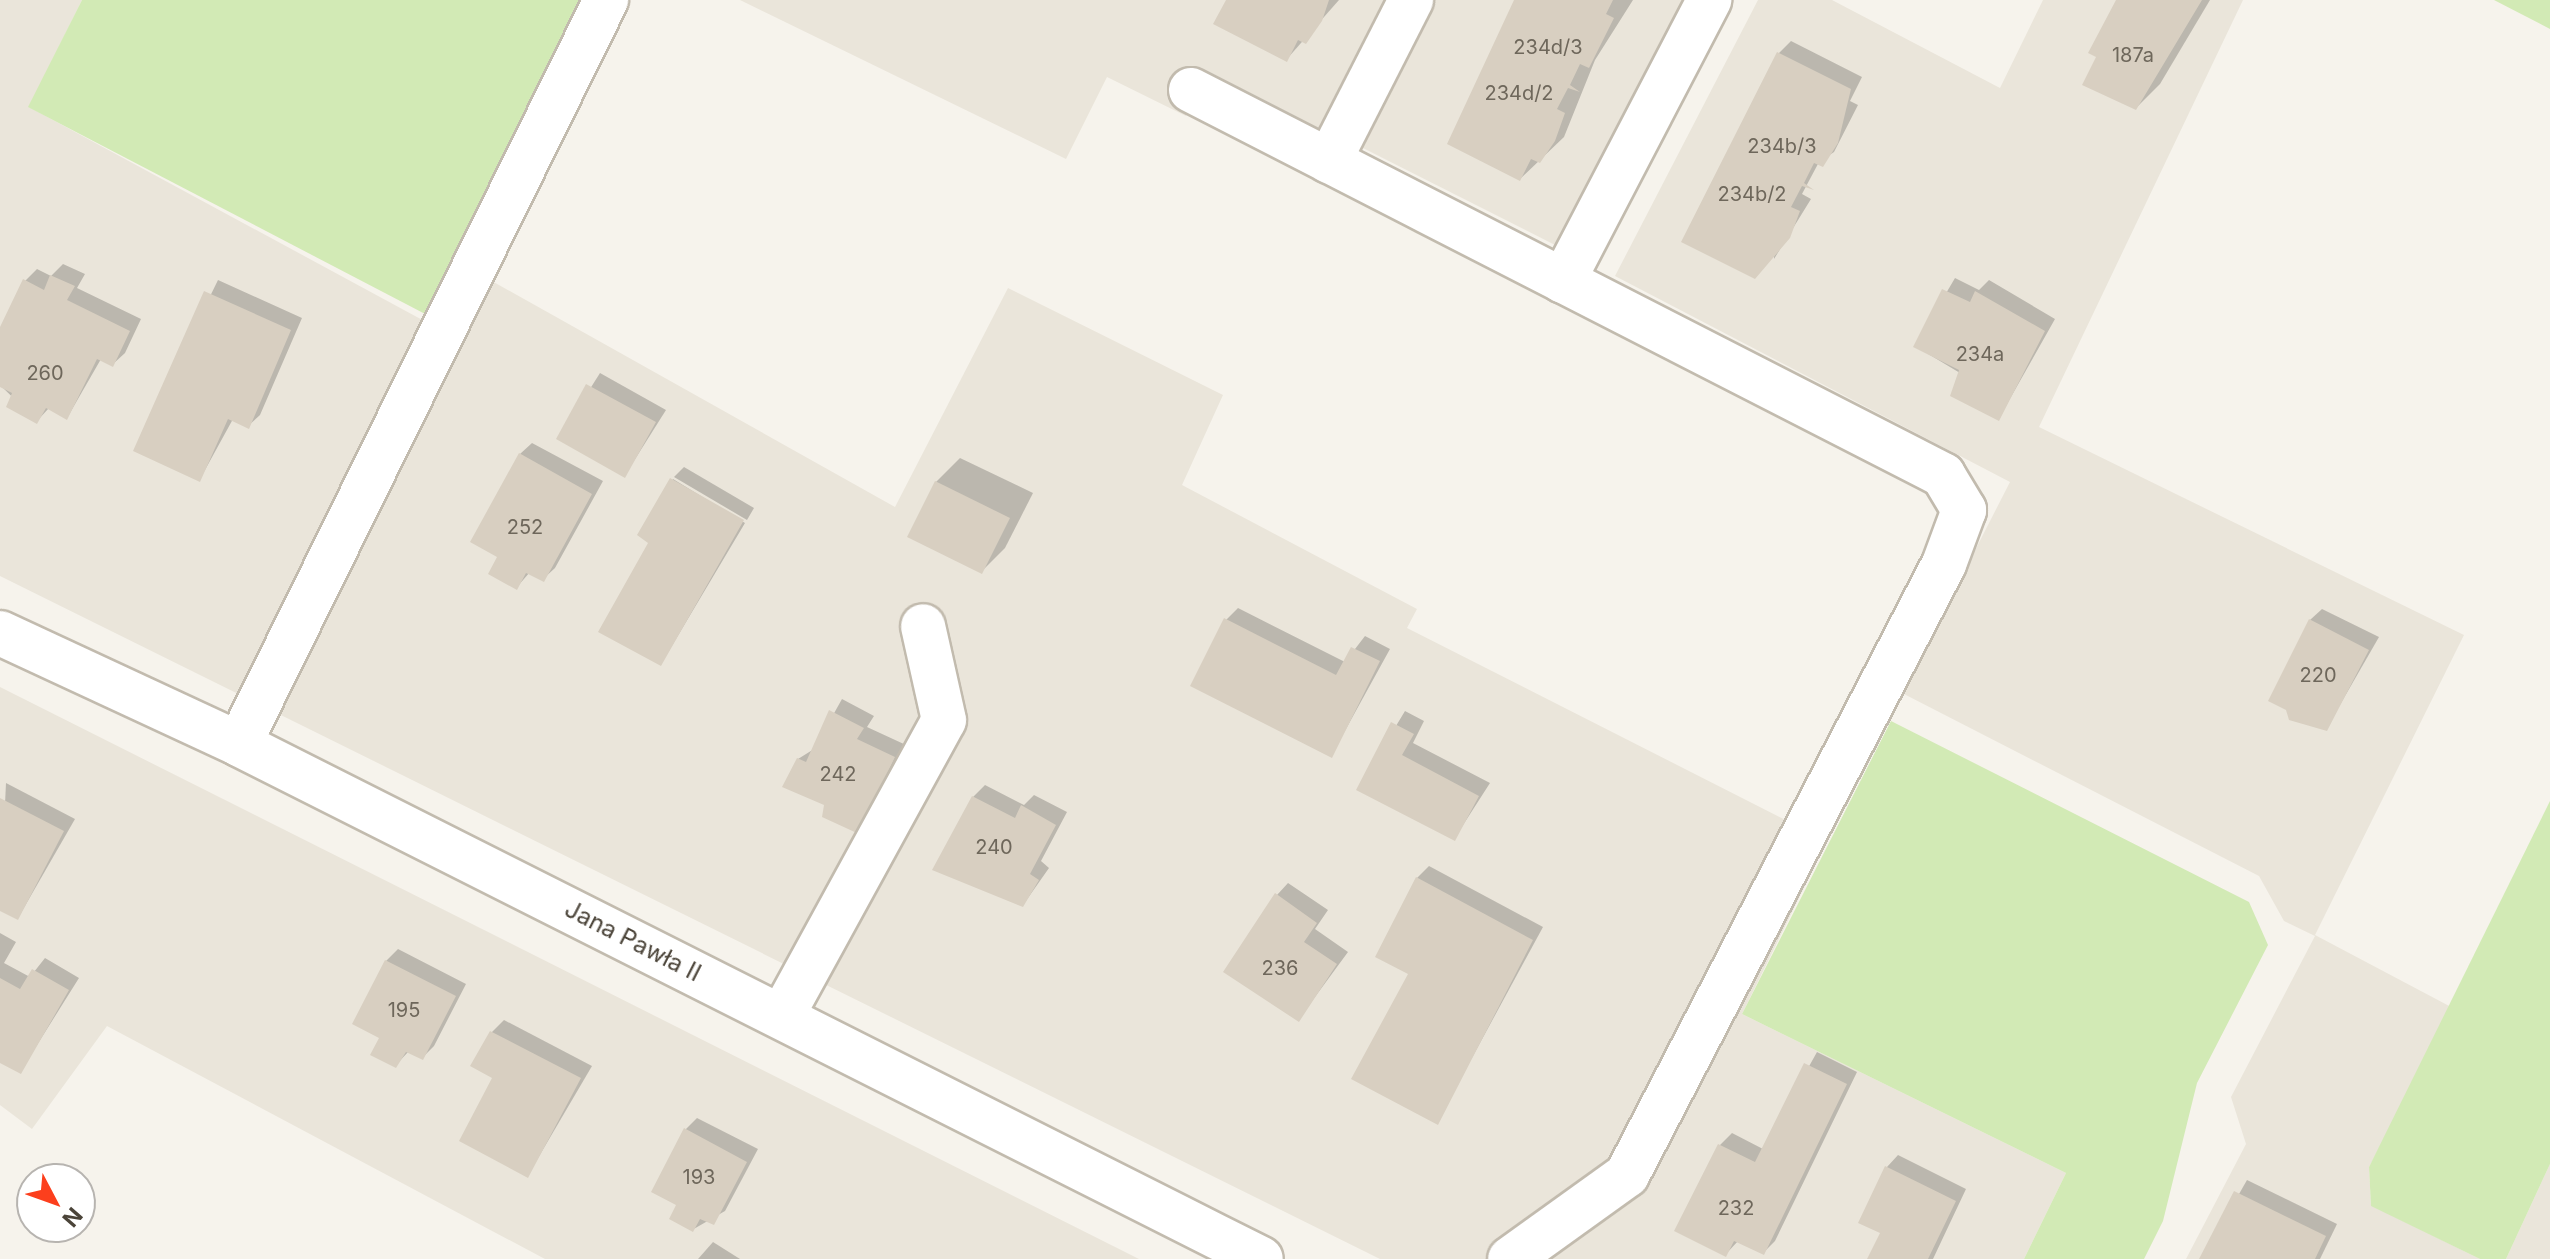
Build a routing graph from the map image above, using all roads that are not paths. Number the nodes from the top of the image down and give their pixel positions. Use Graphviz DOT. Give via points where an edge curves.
graph roads {
  1 [pos="606,0"];
  2 [pos="1411,0"];
  3 [pos="1709,0"];
  4 [pos="1191,90"];
  5 [pos="1329,161"];
  6 [pos="1563,281"];
  7 [pos="923,626"];
  8 [pos="0,633"];
  9 [pos="239,744"];
  10 [pos="782,1016"];
  11 [pos="1261,1259"];
  12 [pos="1510,1259"];
  1 -- 9 [label="street"];
  2 -- 5 [label="street"];
  3 -- 6 [label="street"];
  4 -- 5 [label="street"];
  5 -- 6 [label="street"];
  6 -- 12 [label="street" via="1943,475 1964,510 1944,564 1627,1175"];
  7 -- 10 [label="street" via="944,720"];
  8 -- 9 [label="street, Jana Pawła II"];
  9 -- 10 [label="street, Jana Pawła II"];
  10 -- 11 [label="street, Jana Pawła II"];
}
